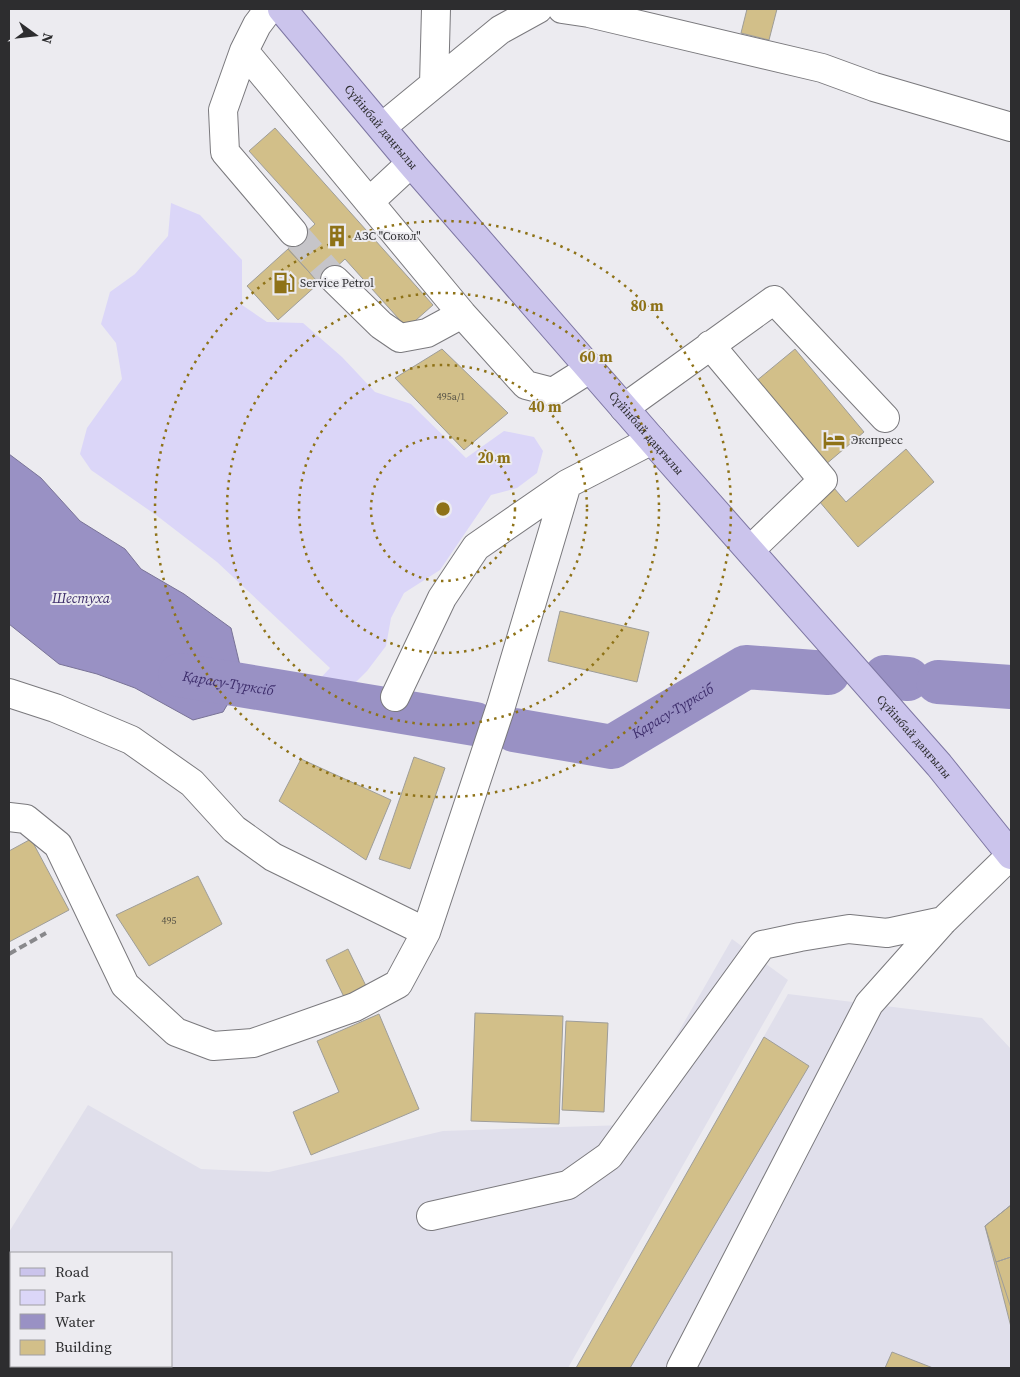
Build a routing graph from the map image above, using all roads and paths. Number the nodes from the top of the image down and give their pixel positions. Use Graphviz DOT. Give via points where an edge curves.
graph roads {
  1 [pos="269,9"];
  2 [pos="282,9"];
  3 [pos="436,9"];
  4 [pos="538,9"];
  5 [pos="562,9"];
  6 [pos="244,51"];
  7 [pos="434,84"];
  8 [pos="382,127"];
  9 [pos="1011,127"];
  10 [pos="411,163"];
  11 [pos="369,202"];
  12 [pos="293,232"];
  13 [pos="335,280"];
  14 [pos="462,314"];
  15 [pos="710,345"];
  16 [pos="591,368"];
  17 [pos="624,408"];
  18 [pos="885,418"];
  19 [pos="652,440"];
  20 [pos="567,484"];
  21 [pos="750,550"];
  22 [pos="9,693"];
  23 [pos="395,697"];
  24 [pos="9,817"];
  25 [pos="1011,855"];
  26 [pos="944,921"];
  27 [pos="426,932"];
  28 [pos="431,1216"];
  29 [pos="681,1368"];
  1 -- 6 [label="street"];
  2 -- 8 [label="main road, Сүйінбай даңғылы"];
  3 -- 7 [label="street"];
  4 -- 7 [label="street" via="500,30"];
  5 -- 9 [label="street" via="822,68 874,87"];
  6 -- 11 [label="street"];
  6 -- 12 [label="street" via="223,110 225,152"];
  7 -- 8 [label="street"];
  8 -- 10 [label="main road, Сүйінбай даңғылы"];
  10 -- 11 [label="street"];
  10 -- 16 [label="main road, Сүйінбай даңғылы"];
  11 -- 14 [label="street"];
  13 -- 14 [label="street" via="381,325 400,338 427,334"];
  14 -- 16 [label="street" via="526,385 553,392"];
  15 -- 17 [label="street"];
  15 -- 18 [label="street" via="774,300"];
  15 -- 21 [label="street" via="823,480"];
  16 -- 17 [label="main road, Сүйінбай даңғылы"];
  17 -- 19 [label="main road, Сүйінбай даңғылы"];
  19 -- 20 [label="street"];
  19 -- 21 [label="main road, Сүйінбай даңғылы"];
  20 -- 23 [label="street" via="476,547 442,598"];
  20 -- 27 [label="street" via="501,706"];
  21 -- 25 [label="main road, Сүйінбай даңғылы" via="939,765"];
  22 -- 27 [label="street" via="55,708 131,740 192,783 234,829 273,857"];
  24 -- 27 [label="street" via="26,819 58,845 125,985 176,1032 213,1046 253,1042 356,1007 398,984"];
  25 -- 26 [label="street"];
  26 -- 28 [label="street" via="888,933 849,929 762,945 609,1156 568,1185"];
  26 -- 29 [label="street" via="869,1004"];
}
